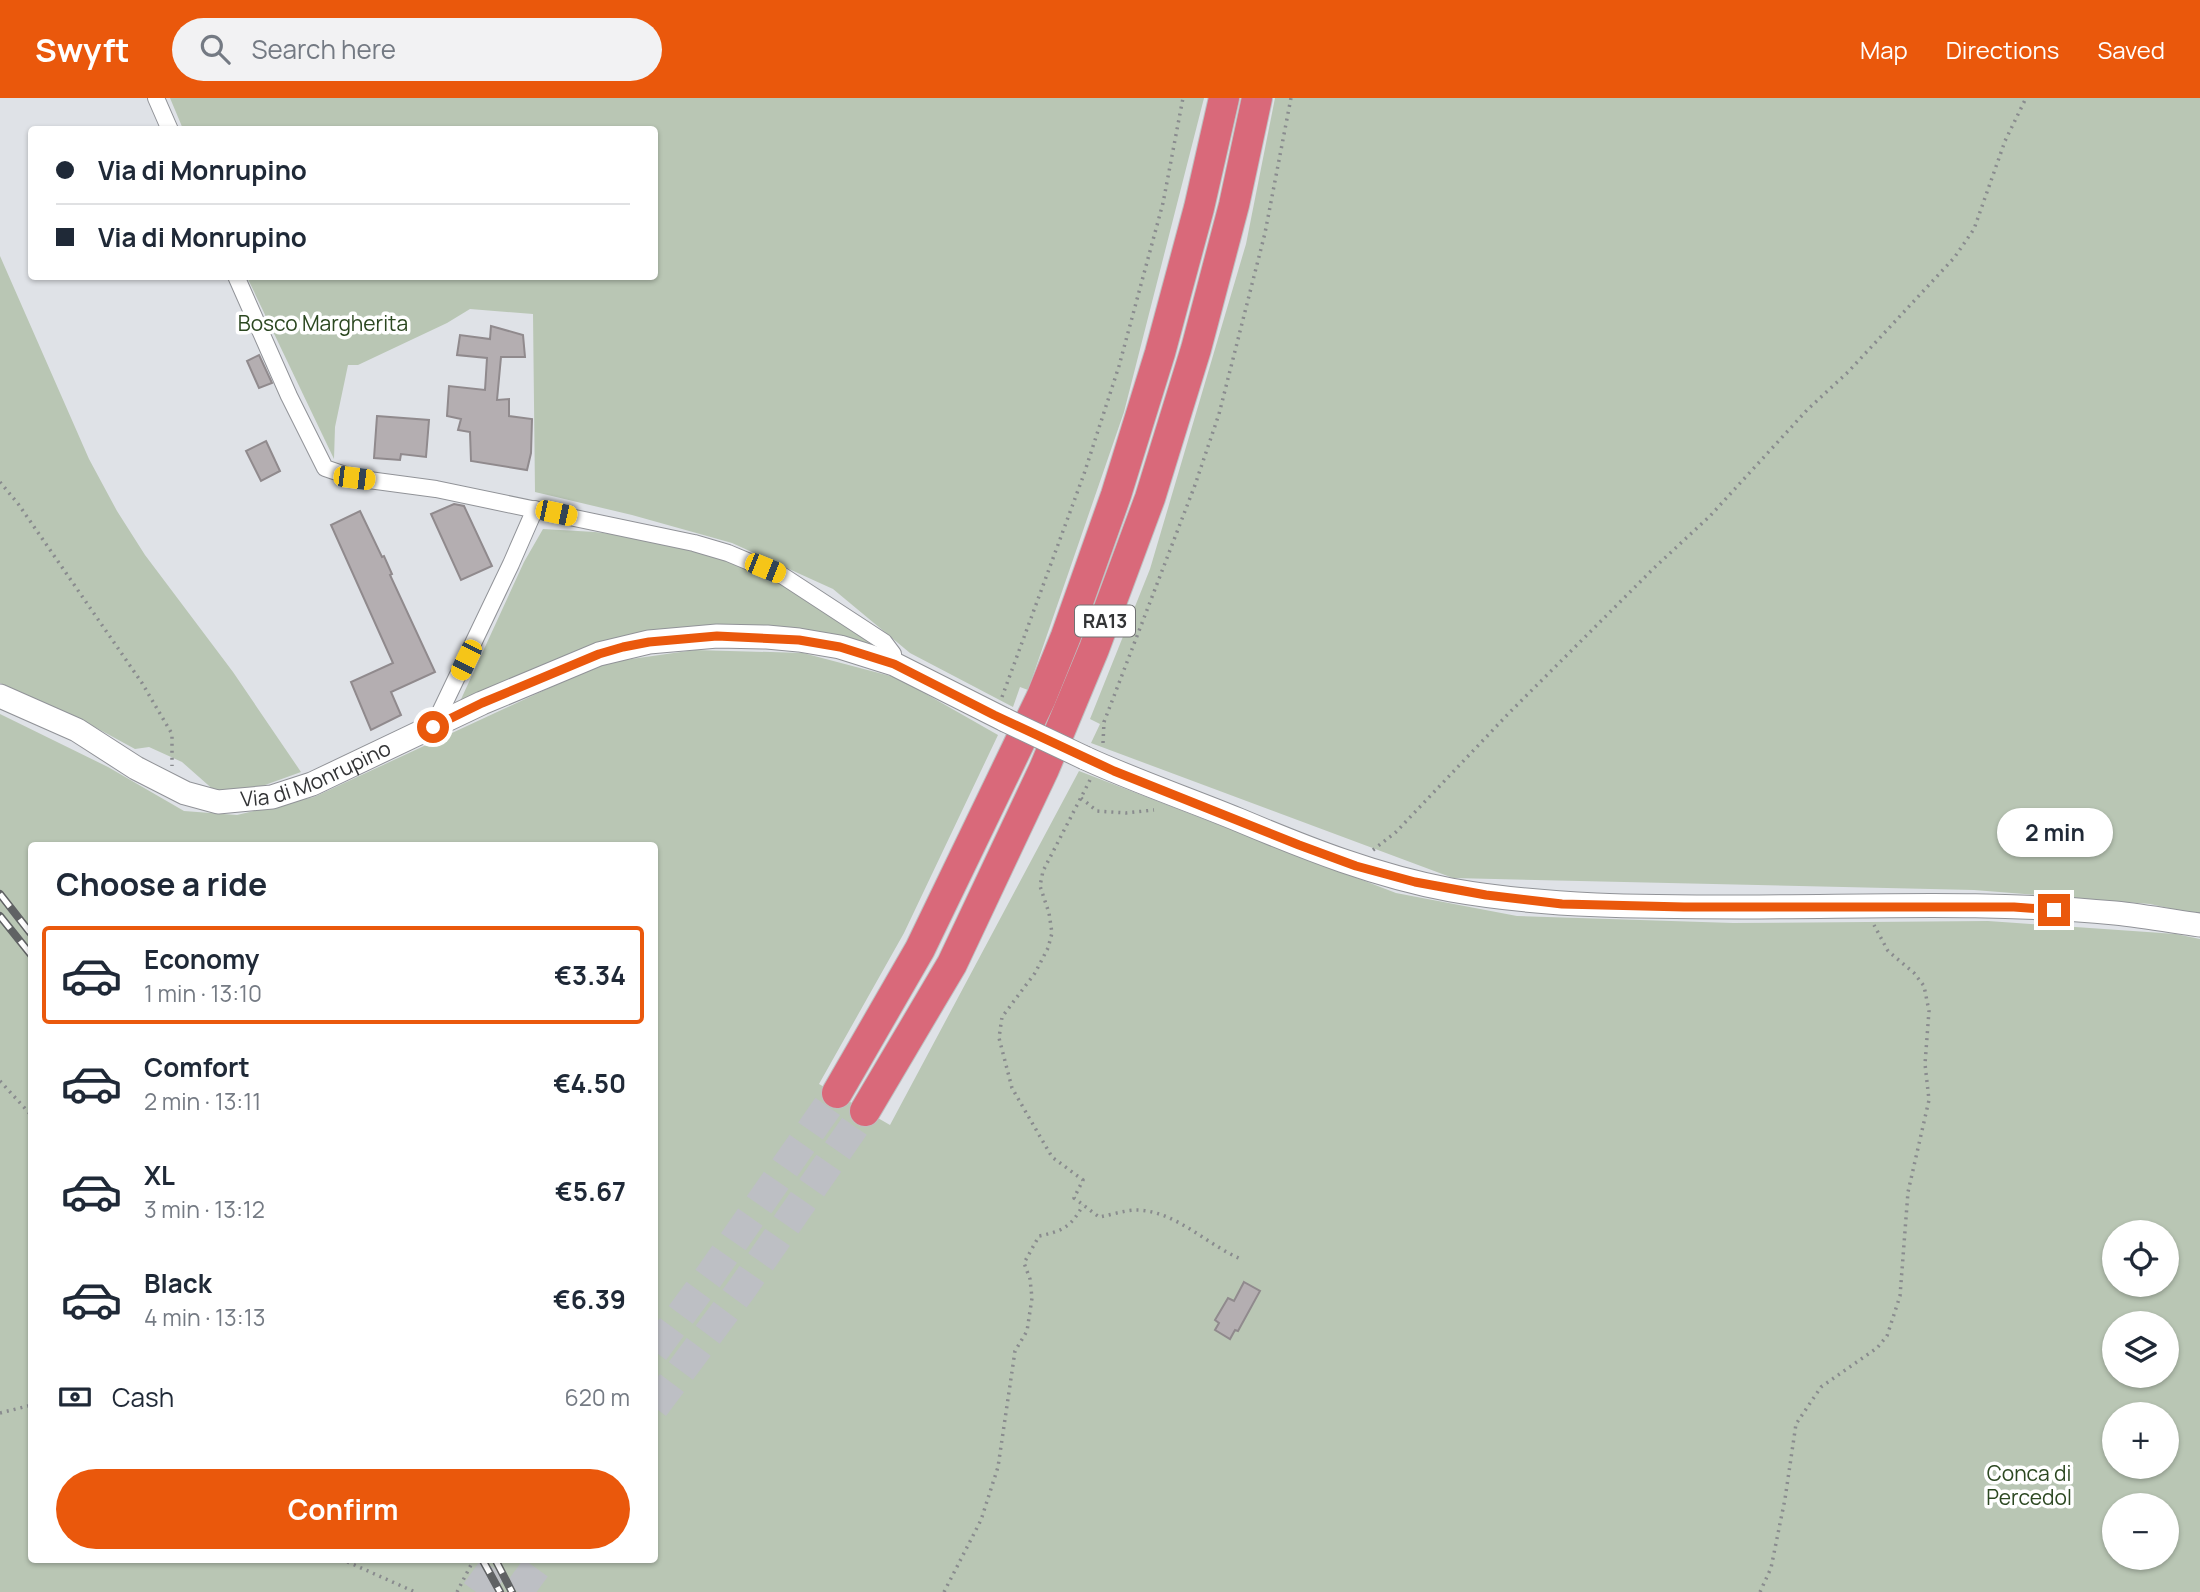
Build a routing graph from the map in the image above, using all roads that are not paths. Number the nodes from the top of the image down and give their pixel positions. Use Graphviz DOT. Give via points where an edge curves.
graph roads {
  1 [pos="156,98"];
  2 [pos="1224,98"];
  3 [pos="1257,98"];
  4 [pos="168,126"];
  5 [pos="238,280"];
  6 [pos="535,509"];
  7 [pos="894,664"];
  8 [pos="0,696"];
  9 [pos="433,727"];
  10 [pos="2200,925"];
  11 [pos="836,1093"];
  12 [pos="865,1111"];
  1 -- 4 [label="street"];
  2 -- 11 [label="highway, RA13" via="1160,353 1066,636 1041,698 919,949"];
  3 -- 12 [label="highway, RA13" via="1196,349 1150,498 1094,649 1044,769 952,964"];
  5 -- 6 [label="street" via="325,468 354,478"];
  6 -- 7 [label="street" via="694,543 783,576 884,642"];
  6 -- 9 [label="street"];
  7 -- 9 [label="main road, Via di Monrupino" via="799,640 717,636 649,642 599,654"];
  7 -- 10 [label="main road, Via di Monrupino, bridge" via="1099,764 1279,838 1356,866 1450,890 1562,904 2014,907 2114,913"];
  8 -- 9 [label="main road, Via di Monrupino" via="77,730 172,786 218,802 271,797 312,784"];
}
